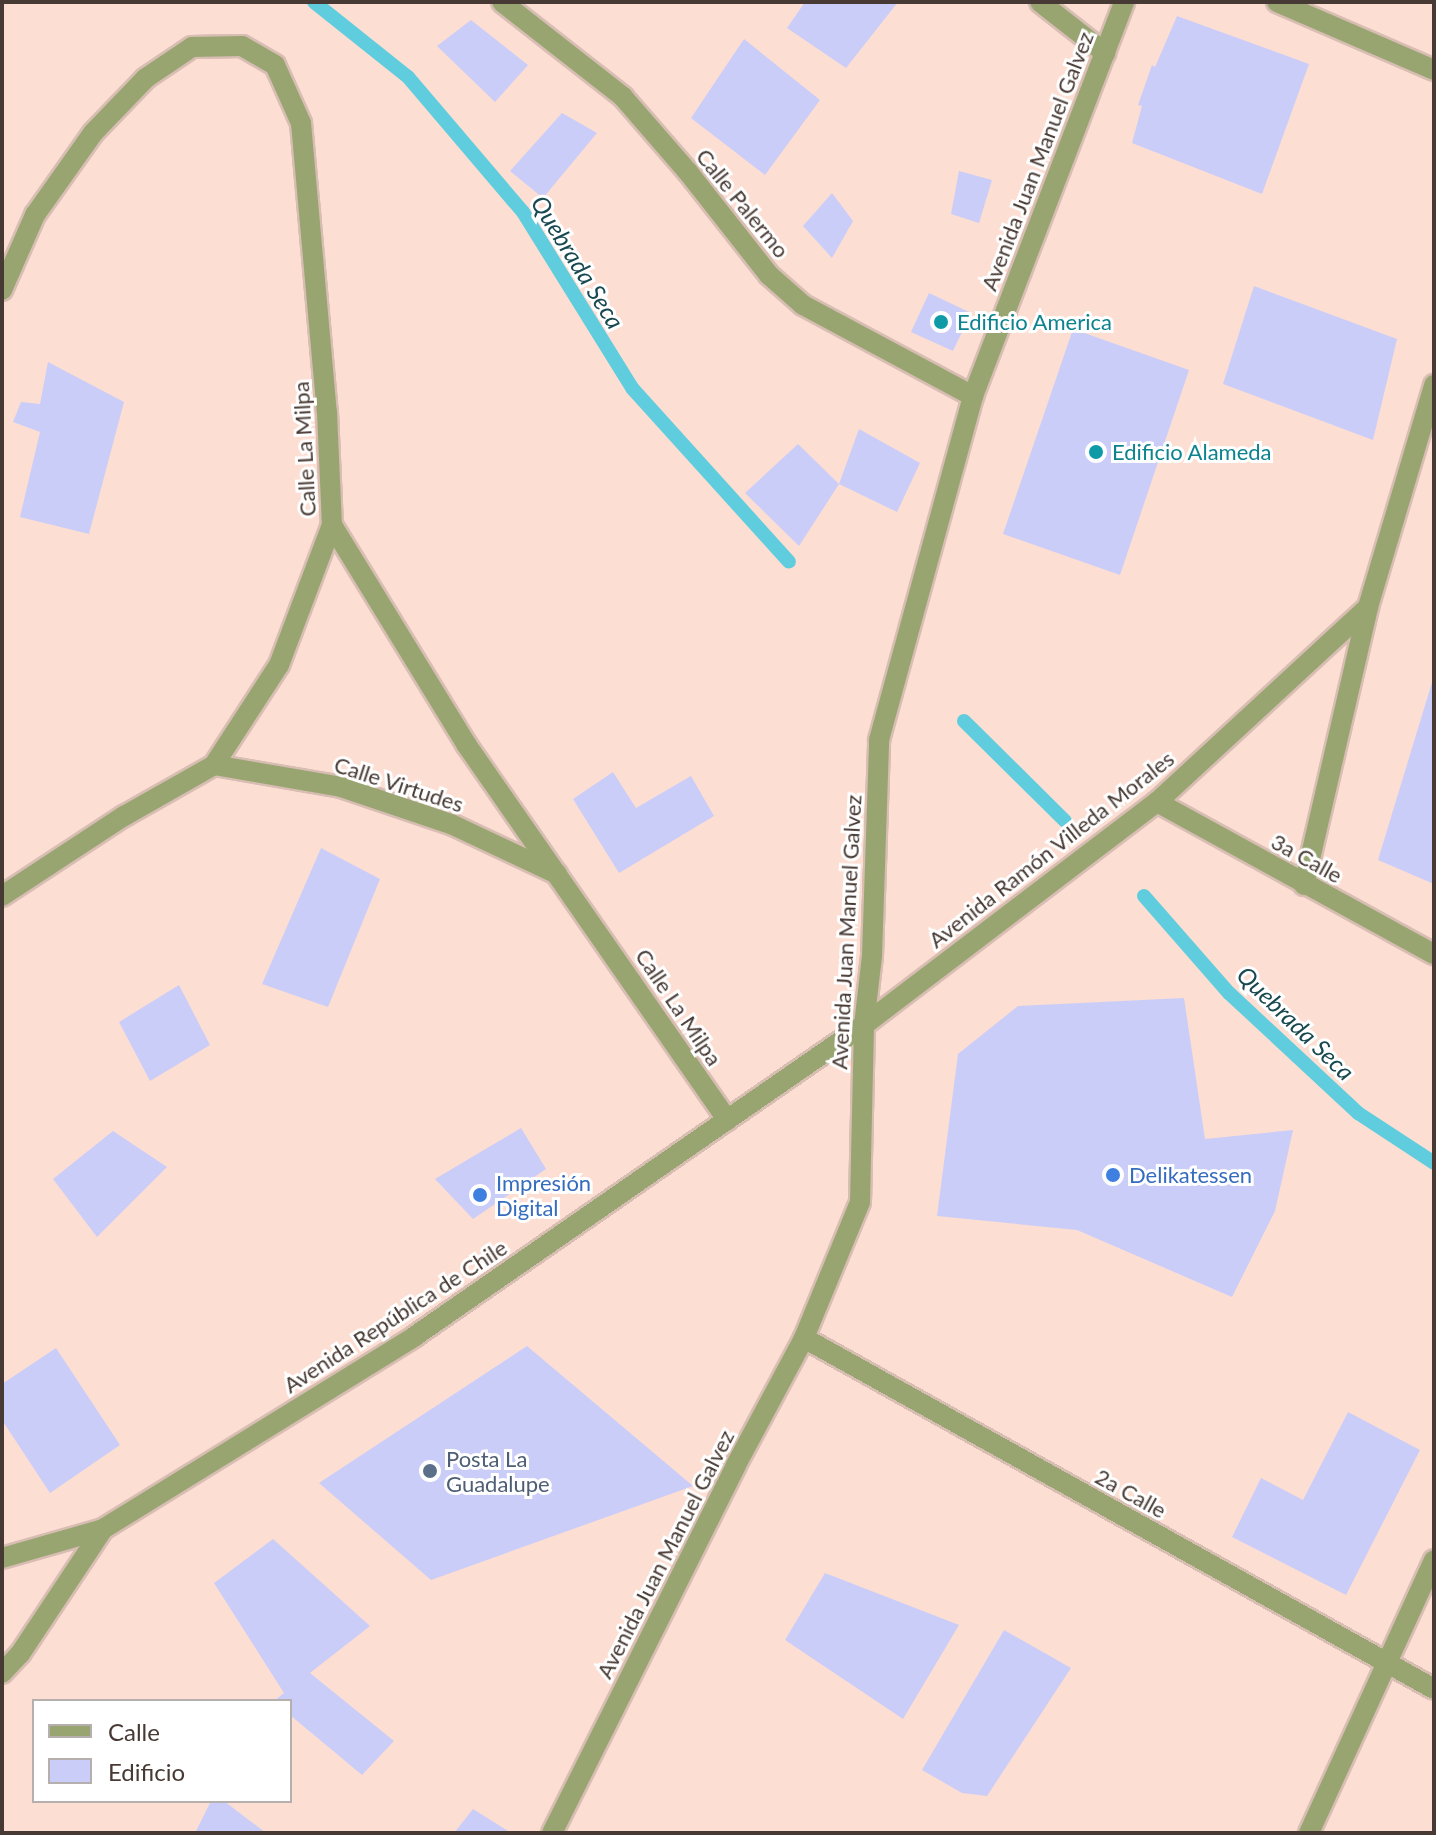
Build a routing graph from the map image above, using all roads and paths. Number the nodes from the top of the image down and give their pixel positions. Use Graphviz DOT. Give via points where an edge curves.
graph roads {
  1 [pos="502,2"];
  2 [pos="1040,2"];
  3 [pos="1124,2"];
  4 [pos="1277,2"];
  5 [pos="1105,53"];
  6 [pos="1434,70"];
  7 [pos="2,290"];
  8 [pos="1434,385"];
  9 [pos="973,396"];
  10 [pos="332,525"];
  11 [pos="1368,607"];
  12 [pos="214,765"];
  13 [pos="1157,802"];
  14 [pos="560,876"];
  15 [pos="1304,885"];
  16 [pos="2,896"];
  17 [pos="1434,954"];
  18 [pos="864,1025"];
  19 [pos="727,1120"];
  20 [pos="804,1338"];
  21 [pos="103,1529"];
  22 [pos="2,1558"];
  23 [pos="1434,1560"];
  24 [pos="1388,1663"];
  25 [pos="2,1673"];
  26 [pos="1434,1689"];
  27 [pos="552,1833"];
  28 [pos="1309,1833"];
  1 -- 9 [label="street, Calle Palermo" via="623,97 769,275 803,305"];
  2 -- 5 [label="street"];
  3 -- 5 [label="street, Avenida Juan Manuel Galvez"];
  4 -- 6 [label="street"];
  5 -- 9 [label="street, Avenida Juan Manuel Galvez"];
  7 -- 10 [label="street, Calle La Milpa" via="35,215 93,133 146,78 192,47 242,46 275,65 301,123"];
  8 -- 11 [label="street"];
  9 -- 18 [label="street, Avenida Juan Manuel Galvez" via="879,740 872,956"];
  10 -- 12 [label="street" via="279,665"];
  10 -- 14 [label="street, Calle La Milpa" via="466,744"];
  11 -- 13 [label="street, Avenida Ramón Villeda Morales"];
  11 -- 15 [label="street"];
  12 -- 14 [label="street, Calle Virtudes" via="341,787 453,825"];
  12 -- 16 [label="street"];
  13 -- 15 [label="street, 3a Calle"];
  13 -- 18 [label="street, Avenida Ramón Villeda Morales"];
  14 -- 19 [label="street, Calle La Milpa"];
  15 -- 17 [label="street, 3a Calle"];
  18 -- 19 [label="street, Avenida República de Chile"];
  18 -- 20 [label="street, Avenida Juan Manuel Galvez" via="860,1202"];
  19 -- 21 [label="street, Avenida República de Chile" via="415,1336"];
  20 -- 24 [label="street, 2a Calle"];
  20 -- 27 [label="street, Avenida Juan Manuel Galvez"];
  21 -- 22 [label="street, Avenida República de Chile"];
  21 -- 25 [label="street, Avenida República de Chile"];
  23 -- 24 [label="street"];
  24 -- 26 [label="street, 2a Calle"];
  24 -- 28 [label="street"];
}
